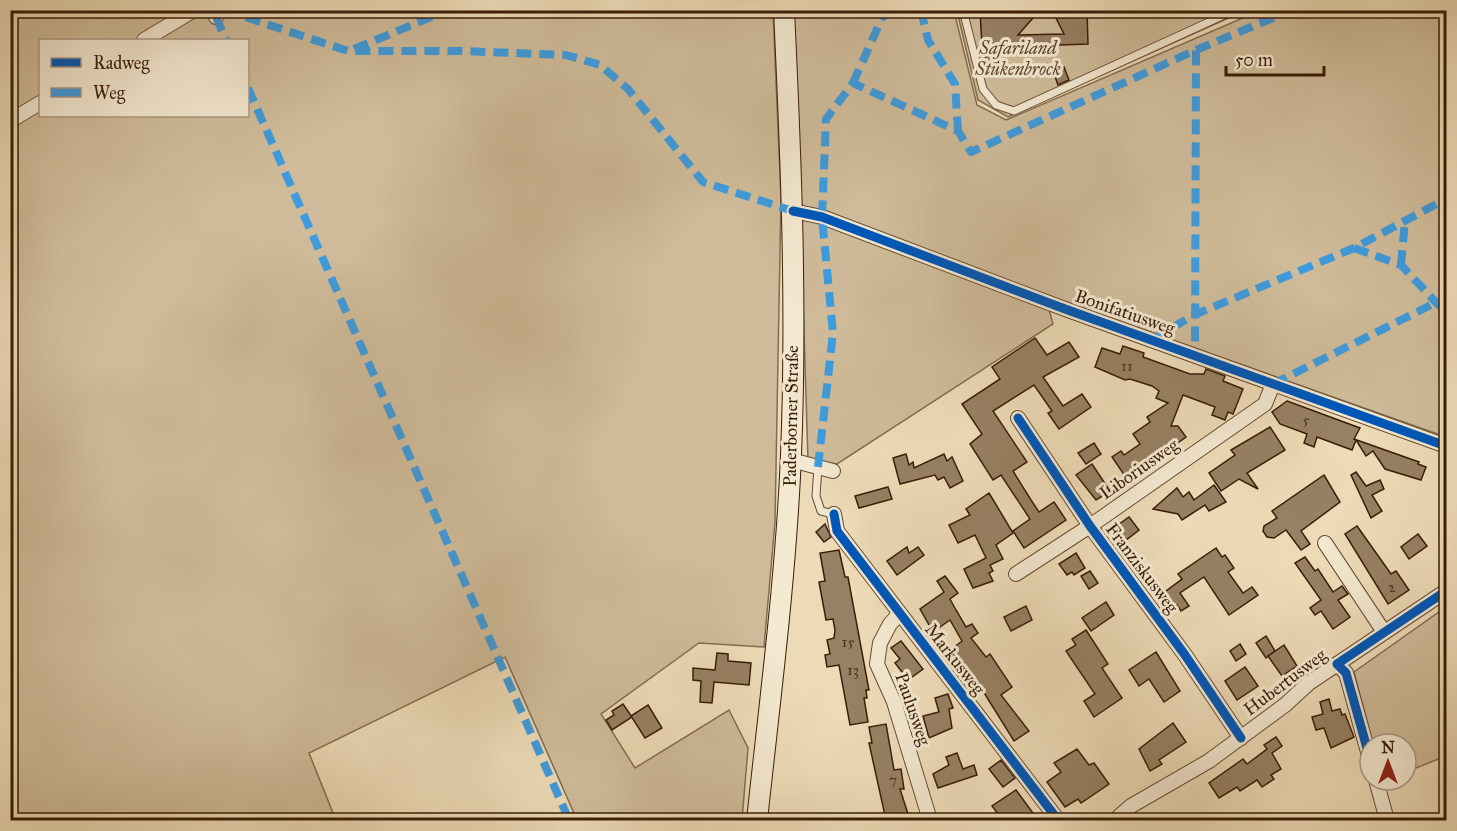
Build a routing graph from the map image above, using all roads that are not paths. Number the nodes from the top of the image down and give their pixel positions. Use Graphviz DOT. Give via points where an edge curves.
graph roads {
  1 [pos="194,10"];
  2 [pos="784,10"];
  3 [pos="963,10"];
  4 [pos="1235,10"];
  5 [pos="146,39"];
  6 [pos="39,104"];
  7 [pos="10,121"];
  8 [pos="793,210"];
  9 [pos="1274,384"];
  10 [pos="1018,418"];
  11 [pos="1446,446"];
  12 [pos="791,460"];
  13 [pos="818,467"];
  14 [pos="833,471"];
  15 [pos="834,514"];
  16 [pos="1090,526"];
  17 [pos="1325,543"];
  18 [pos="1016,574"];
  19 [pos="1446,591"];
  20 [pos="898,614"];
  21 [pos="1384,632"];
  22 [pos="1337,664"];
  23 [pos="1362,732"];
  24 [pos="1241,738"];
  25 [pos="1379,792"];
  26 [pos="757,820"];
  27 [pos="930,820"];
  28 [pos="1058,820"];
  29 [pos="1116,820"];
  30 [pos="1387,820"];
  1 -- 5 [label="street"];
  2 -- 8 [label="main road, Paderborner Straße"];
  3 -- 4 [label="lane" via="983,89 996,105 1014,111"];
  6 -- 7 [label="street"];
  8 -- 9 [label="street, Bonifatiusweg" via="822,217"];
  8 -- 12 [label="main road, Paderborner Straße"];
  9 -- 11 [label="street, Bonifatiusweg"];
  9 -- 16 [label="street, Liboriusweg" via="1265,404"];
  10 -- 16 [label="street, Franziskusweg"];
  12 -- 13 [label="street"];
  12 -- 26 [label="main road, Paderborner Straße" via="786,548"];
  13 -- 14 [label="street"];
  13 -- 15 [label="lane" via="816,496 821,511"];
  15 -- 20 [label="street, Markusweg" via="837,531"];
  16 -- 18 [label="street, Liboriusweg"];
  16 -- 24 [label="street, Franziskusweg" via="1182,649"];
  17 -- 21 [label="street"];
  19 -- 21 [label="street, Hubertusweg"];
  20 -- 27 [label="street, Paulusweg" via="880,644 877,664 894,702"];
  20 -- 28 [label="street, Markusweg"];
  21 -- 22 [label="street, Hubertusweg"];
  22 -- 23 [label="street" via="1346,673"];
  22 -- 24 [label="street, Hubertusweg"];
  24 -- 29 [label="street, Hubertusweg" via="1131,806"];
  25 -- 30 [label="street"];
}
